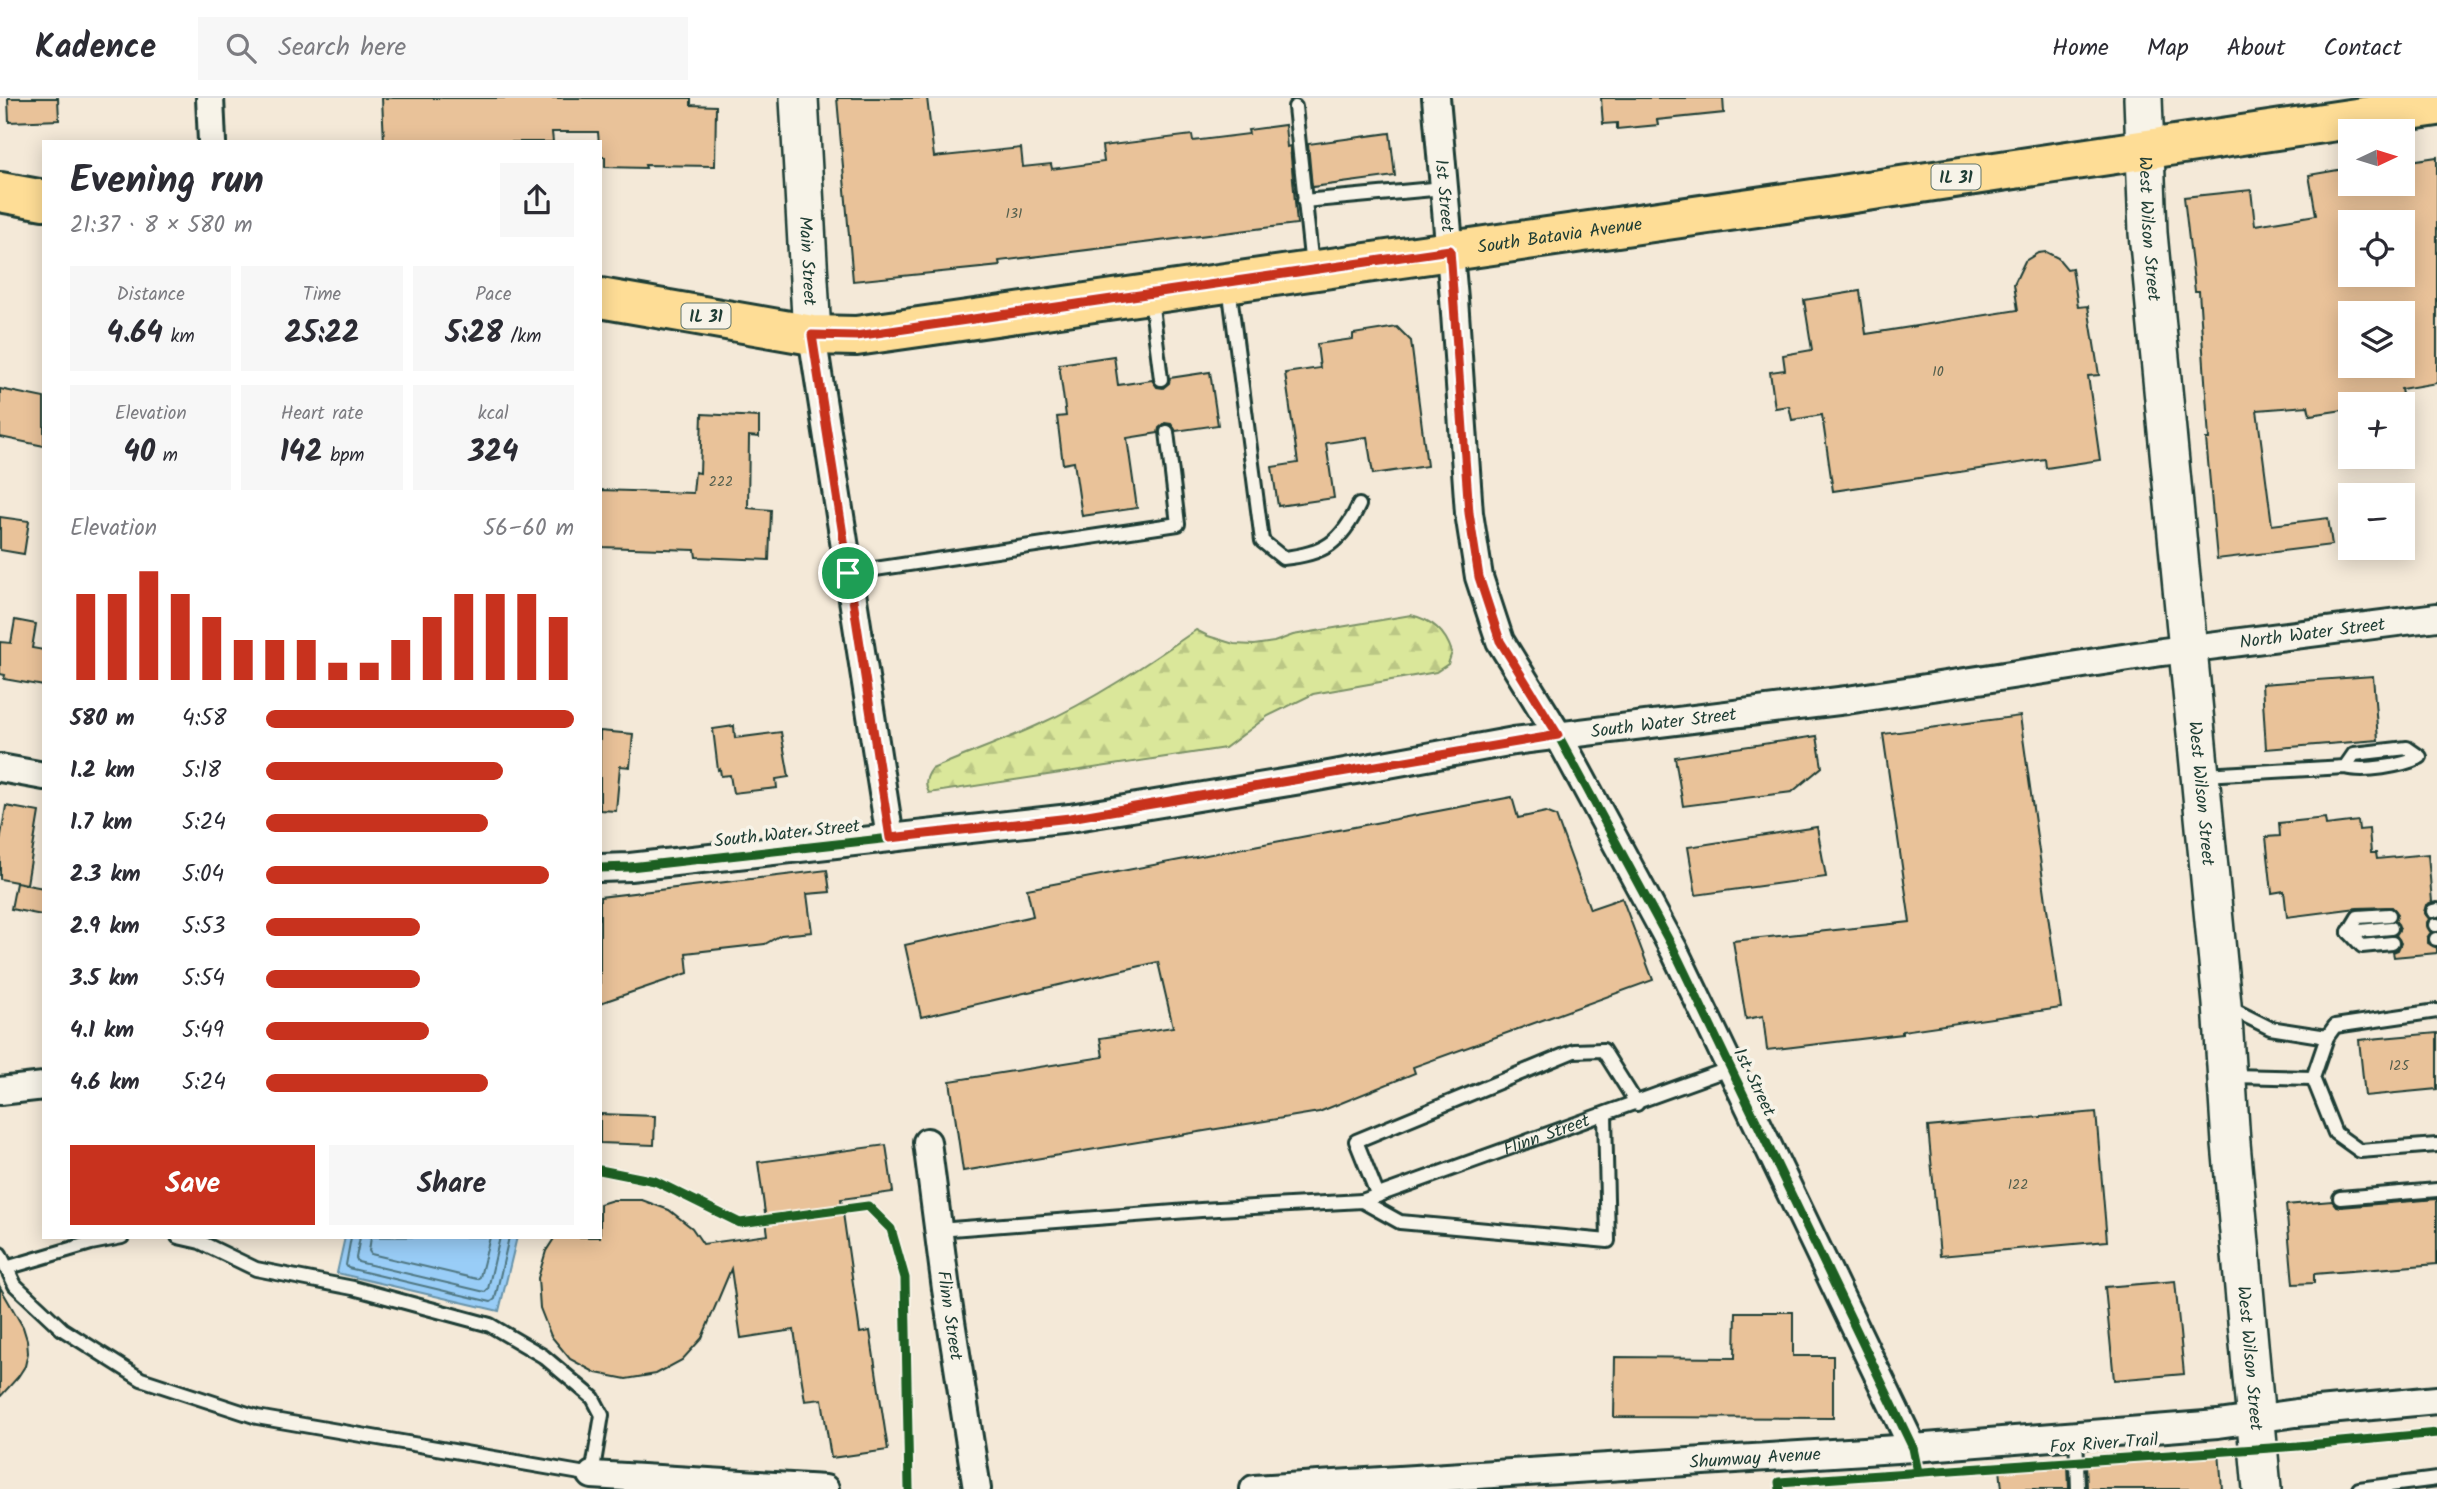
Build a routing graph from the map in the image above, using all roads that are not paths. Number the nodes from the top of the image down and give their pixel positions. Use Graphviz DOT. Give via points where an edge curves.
graph roads {
  1 [pos="210,98"];
  2 [pos="799,98"];
  3 [pos="1436,98"];
  4 [pos="2143,98"];
  5 [pos="2437,106"];
  6 [pos="1295,107"];
  7 [pos="212,140"];
  8 [pos="2144,149"];
  9 [pos="1444,188"];
  10 [pos="0,192"];
  11 [pos="42,200"];
  12 [pos="1304,201"];
  13 [pos="1450,250"];
  14 [pos="1312,270"];
  15 [pos="1229,282"];
  16 [pos="1151,293"];
  17 [pos="602,298"];
  18 [pos="812,335"];
  19 [pos="1161,379"];
  20 [pos="1167,432"];
  21 [pos="1359,505"];
  22 [pos="848,573"];
  23 [pos="2437,617"];
  24 [pos="2188,649"];
  25 [pos="1558,735"];
  26 [pos="2420,757"];
  27 [pos="0,768"];
  28 [pos="2200,775"];
  29 [pos="42,776"];
  30 [pos="890,838"];
  31 [pos="602,868"];
  32 [pos="2389,915"];
  33 [pos="2391,928"];
  34 [pos="2349,932"];
  35 [pos="2392,943"];
  36 [pos="2222,1004"];
  37 [pos="2437,1011"];
  38 [pos="2327,1037"];
  39 [pos="1731,1068"];
  40 [pos="2227,1076"];
  41 [pos="2313,1078"];
  42 [pos="42,1086"];
  43 [pos="0,1091"];
  44 [pos="1637,1104"];
  45 [pos="1605,1115"];
  46 [pos="927,1142"];
  47 [pos="2437,1145"];
  48 [pos="2437,1189"];
  49 [pos="1378,1196"];
  50 [pos="2340,1198"];
  51 [pos="1362,1201"];
  52 [pos="938,1230"];
  53 [pos="112,1239"];
  54 [pos="187,1239"];
  55 [pos="0,1254"];
  56 [pos="6,1268"];
  57 [pos="2437,1400"];
  58 [pos="2256,1419"];
  59 [pos="2076,1435"];
  60 [pos="1913,1448"];
  61 [pos="592,1475"];
  62 [pos="2437,1479"];
  63 [pos="825,1489"];
  64 [pos="977,1489"];
  65 [pos="1254,1489"];
  66 [pos="2078,1489"];
  67 [pos="2262,1489"];
  68 [pos="2359,1489"];
  1 -- 7 [label="street"];
  2 -- 18 [label="main road, Main Street"];
  3 -- 9 [label="street, 1st Street"];
  4 -- 8 [label="main road, West Wilson Street"];
  5 -- 8 [label="main road, IL 31"];
  6 -- 12 [label="lane"];
  8 -- 13 [label="main road, South Batavia Avenue / IL 31"];
  8 -- 24 [label="main road, West Wilson Street"];
  9 -- 12 [label="lane"];
  9 -- 13 [label="street, 1st Street"];
  10 -- 11 [label="main road"];
  12 -- 14 [label="lane"];
  13 -- 14 [label="main road, South Batavia Avenue / IL 31"];
  13 -- 25 [label="street, 1st Street" via="1469,513 1479,577 1500,641"];
  14 -- 15 [label="main road, South Batavia Avenue / IL 31"];
  15 -- 16 [label="main road, South Batavia Avenue / IL 31"];
  15 -- 21 [label="lane" via="1262,541 1283,558 1307,555 1328,546 1348,528"];
  16 -- 18 [label="main road, South Batavia Avenue / IL 31" via="856,336"];
  16 -- 19 [label="lane"];
  17 -- 18 [label="main road, South Batavia Avenue / IL 31"];
  18 -- 22 [label="street, Main Street"];
  20 -- 22 [label="lane" via="1178,524"];
  22 -- 30 [label="street, Main Street"];
  23 -- 24 [label="street, North Water Street"];
  24 -- 25 [label="street, South Water Street" via="1847,700"];
  24 -- 28 [label="main road, West Wilson Street"];
  25 -- 30 [label="street, South Water Street" via="1070,818"];
  25 -- 39 [label="street, 1st Street" via="1674,950"];
  26 -- 28 [label="lane" via="2409,763 2356,770"];
  27 -- 29 [label="street"];
  28 -- 36 [label="main road, West Wilson Street"];
  30 -- 31 [label="street, South Water Street"];
  32 -- 34 [label="lane" via="2358,918"];
  33 -- 34 [label="lane"];
  34 -- 35 [label="lane" via="2362,946"];
  36 -- 38 [label="lane" via="2270,1028"];
  36 -- 40 [label="main road, West Wilson Street"];
  37 -- 38 [label="lane" via="2335,1026"];
  38 -- 41 [label="lane"];
  39 -- 44 [label="lane, Flinn Street"];
  39 -- 60 [label="street, 1st Street"];
  40 -- 41 [label="lane"];
  40 -- 58 [label="main road, West Wilson Street"];
  41 -- 47 [label="lane" via="2335,1133 2360,1151"];
  42 -- 43 [label="street"];
  44 -- 45 [label="lane, Flinn Street"];
  44 -- 49 [label="lane" via="1603,1049 1574,1051 1356,1141"];
  45 -- 49 [label="lane, Flinn Street"];
  45 -- 51 [label="lane" via="1608,1241 1400,1222"];
  46 -- 52 [label="street, Flinn Street"];
  48 -- 50 [label="lane"];
  49 -- 51 [label="lane, Flinn Street"];
  51 -- 52 [label="lane, Flinn Street"];
  52 -- 64 [label="street, Flinn Street"];
  53 -- 56 [label="lane"];
  54 -- 61 [label="lane" via="256,1269 353,1288 490,1325 543,1356 593,1398 602,1415"];
  55 -- 56 [label="lane"];
  56 -- 61 [label="lane" via="15,1285 62,1329 141,1379 257,1417"];
  57 -- 58 [label="street, Shumway Avenue"];
  58 -- 59 [label="street, Shumway Avenue"];
  58 -- 67 [label="main road, West Wilson Street"];
  59 -- 60 [label="street, Shumway Avenue"];
  59 -- 66 [label="lane"];
  60 -- 65 [label="street, Shumway Avenue"];
  61 -- 63 [label="street"];
  62 -- 68 [label="lane"];
}
